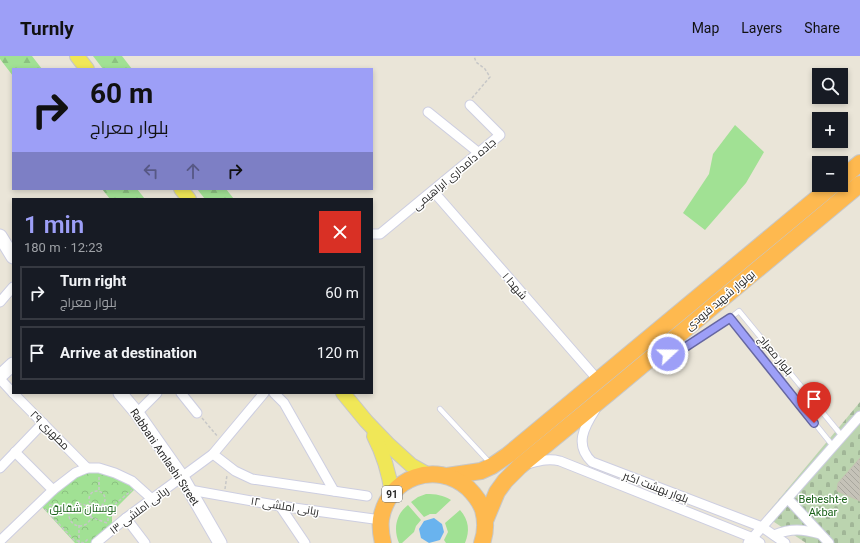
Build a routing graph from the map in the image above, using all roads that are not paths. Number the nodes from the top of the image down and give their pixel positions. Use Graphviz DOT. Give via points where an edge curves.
graph roads {
  1 [pos="77,56"];
  2 [pos="86,68"];
  3 [pos="470,105"];
  4 [pos="428,112"];
  5 [pos="479,153"];
  6 [pos="860,163"];
  7 [pos="848,172"];
  8 [pos="860,184"];
  9 [pos="182,190"];
  10 [pos="433,191"];
  11 [pos="825,192"];
  12 [pos="188,198"];
  13 [pos="373,234"];
  14 [pos="0,236"];
  15 [pos="12,255"];
  16 [pos="12,288"];
  17 [pos="0,302"];
  18 [pos="730,318"];
  19 [pos="657,353"];
  20 [pos="12,365"];
  21 [pos="0,376"];
  22 [pos="0,380"];
  23 [pos="598,380"];
  24 [pos="12,392"];
  25 [pos="14,394"];
  26 [pos="121,394"];
  27 [pos="156,394"];
  28 [pos="182,394"];
  29 [pos="263,394"];
  30 [pos="275,394"];
  31 [pos="345,394"];
  32 [pos="602,398"];
  33 [pos="440,409"];
  34 [pos="137,413"];
  35 [pos="197,413"];
  36 [pos="860,416"];
  37 [pos="366,421"];
  38 [pos="43,423"];
  39 [pos="842,436"];
  40 [pos="833,446"];
  41 [pos="15,452"];
  42 [pos="213,454"];
  43 [pos="492,466"];
  44 [pos="520,466"];
  45 [pos="0,468"];
  46 [pos="87,468"];
  47 [pos="428,474"];
  48 [pos="447,476"];
  49 [pos="182,477"];
  50 [pos="54,490"];
  51 [pos="190,490"];
  52 [pos="334,491"];
  53 [pos="392,494"];
  54 [pos="366,496"];
  55 [pos="788,498"];
  56 [pos="152,499"];
  57 [pos="280,506"];
  58 [pos="126,518"];
  59 [pos="381,520"];
  60 [pos="485,521"];
  61 [pos="762,527"];
  62 [pos="774,535"];
  63 [pos="821,535"];
  64 [pos="0,540"];
  65 [pos="754,541"];
  66 [pos="95,542"];
  67 [pos="145,543"];
  68 [pos="220,543"];
  69 [pos="305,543"];
  70 [pos="383,543"];
  71 [pos="482,543"];
  72 [pos="785,543"];
  73 [pos="829,543"];
  1 -- 2 [label="main road"];
  3 -- 5 [label="street, جاده دامداری ابراهیمی" via="500,135"];
  4 -- 5 [label="street"];
  5 -- 10 [label="street, جاده دامداری ابراهیمی"];
  6 -- 7 [label="highway"];
  8 -- 19 [label="highway, بولوار شهید فرودی / 91"];
  9 -- 12 [label="main road"];
  10 -- 13 [label="street, جاده دامداری ابراهیمی" via="380,234"];
  10 -- 23 [label="street, شهدا ۱"];
  11 -- 23 [label="highway, بولوار شهید فرودی / 91"];
  14 -- 15 [label="street"];
  16 -- 17 [label="street"];
  18 -- 19 [label="lane" via="675,353"];
  18 -- 39 [label="lane, بلوار معراج" via="739,311"];
  18 -- 40 [label="lane, بلوار معراج"];
  19 -- 32 [label="highway, بولوار شهید فرودی / 91"];
  20 -- 21 [label="street"];
  22 -- 24 [label="street, مطهری ۲۹"];
  23 -- 43 [label="highway, بولوار شهید فرودی / 91"];
  25 -- 38 [label="street, مطهری ۲۹"];
  26 -- 34 [label="street, Rabbani Amlashi Street"];
  27 -- 34 [label="street"];
  28 -- 35 [label="street"];
  29 -- 42 [label="street, ربانی املشی ۱۳"];
  30 -- 52 [label="street" via="284,403"];
  31 -- 37 [label="main road"];
  32 -- 44 [label="highway, بولوار شهید فرودی / 91"];
  32 -- 61 [label="street, بلوار بهشت اکبر" via="586,424 582,436 586,457 592,462"];
  33 -- 43 [label="lane"];
  34 -- 49 [label="street, Rabbani Amlashi Street"];
  36 -- 39 [label="street"];
  37 -- 47 [label="main road" via="411,465"];
  37 -- 53 [label="main road" via="382,452"];
  38 -- 41 [label="street"];
  38 -- 46 [label="street, مطهری ۲۹"];
  39 -- 40 [label="street"];
  40 -- 55 [label="street"];
  41 -- 45 [label="street"];
  41 -- 50 [label="street"];
  42 -- 49 [label="street, ربانی املشی ۱۳"];
  42 -- 52 [label="street" via="252,479"];
  43 -- 48 [label="highway, بولوار شهید فرودی / 91" via="481,471"];
  44 -- 60 [label="highway, بولوار شهید فرودی / 91" via="497,492"];
  44 -- 65 [label="street, بلوار بهشت اکبر" via="545,459 560,461"];
  46 -- 50 [label="street" via="75,473"];
  46 -- 56 [label="street" via="99,468 132,481"];
  47 -- 48 [label="highway, 91"];
  47 -- 53 [label="highway, 91" via="414,477"];
  48 -- 60 [label="highway, 91" via="461,482 473,492 481,506"];
  49 -- 51 [label="street, Rabbani Amlashi Street"];
  49 -- 56 [label="street, ربانی املشی ۱۳"];
  50 -- 64 [label="street"];
  51 -- 57 [label="street, ربانی املشی ۱۲"];
  51 -- 68 [label="street, Rabbani Amlashi Street"];
  52 -- 54 [label="street"];
  53 -- 59 [label="highway, 91"];
  55 -- 61 [label="street"];
  55 -- 63 [label="street"];
  56 -- 58 [label="street, ربانی املشی ۱۳"];
  57 -- 59 [label="street, ربانی املشی ۱۲"];
  57 -- 69 [label="street"];
  58 -- 66 [label="street, ربانی املشی ۱۳"];
  58 -- 67 [label="street"];
  59 -- 70 [label="highway, 91"];
  60 -- 71 [label="highway, 91" via="485,537"];
  61 -- 62 [label="street, بلوار بهشت اکبر"];
  61 -- 65 [label="street"];
  62 -- 63 [label="street" via="796,529 809,530"];
  62 -- 72 [label="street, بلوار بهشت اکبر"];
  63 -- 73 [label="street"];
}
